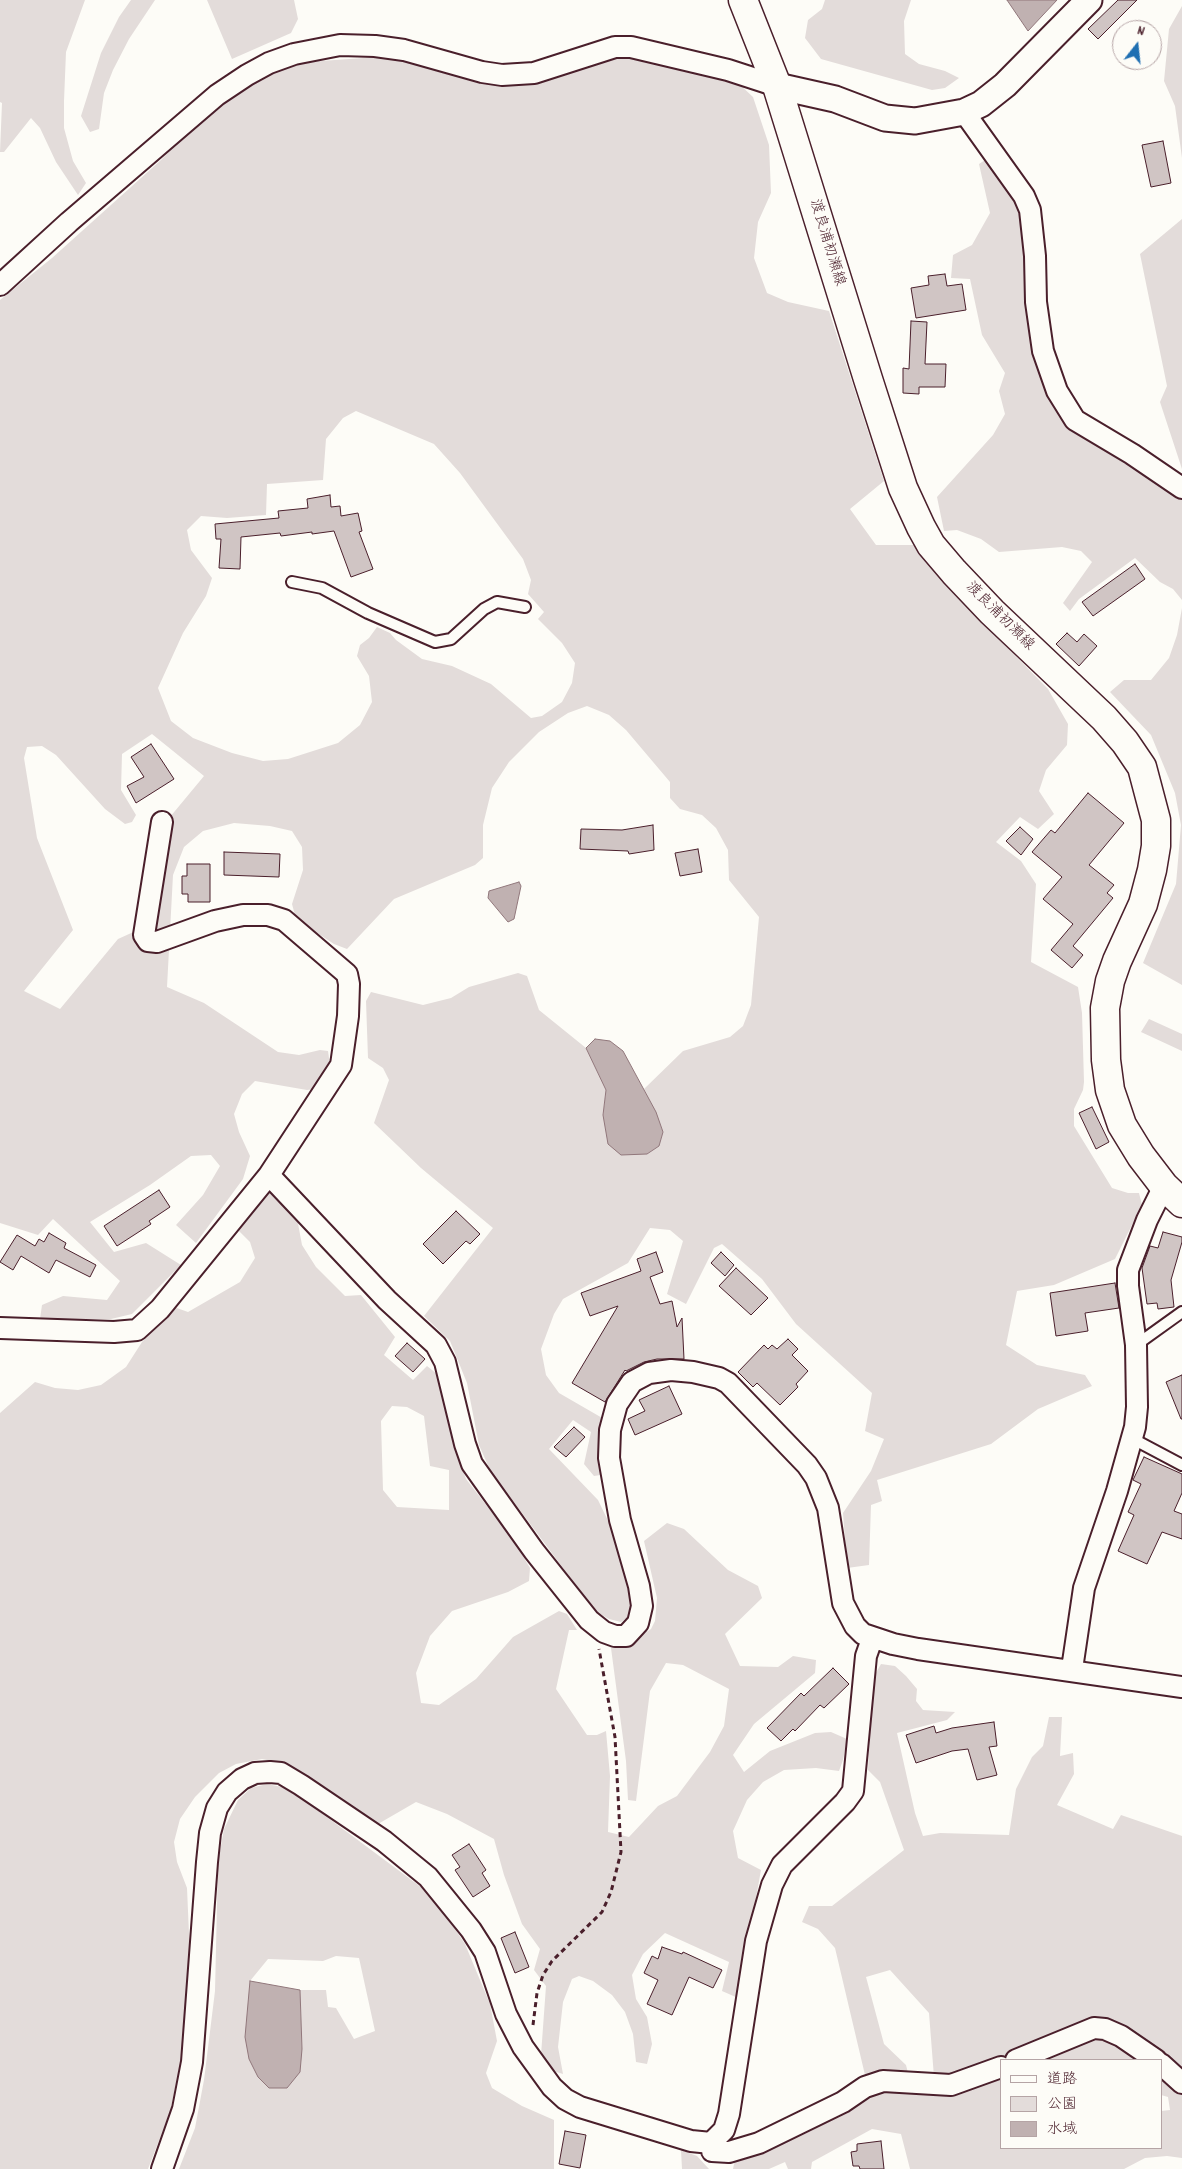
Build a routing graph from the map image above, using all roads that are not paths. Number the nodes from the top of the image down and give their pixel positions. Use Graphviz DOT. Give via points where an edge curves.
graph roads {
  1 [pos="743,0"];
  2 [pos="1089,0"];
  3 [pos="777,86"];
  4 [pos="964,112"];
  5 [pos="2,280"];
  6 [pos="1182,488"];
  7 [pos="292,582"];
  8 [pos="525,608"];
  9 [pos="162,822"];
  10 [pos="269,1175"];
  11 [pos="1173,1195"];
  12 [pos="1182,1312"];
  13 [pos="0,1328"];
  14 [pos="1136,1345"];
  15 [pos="1133,1439"];
  16 [pos="1182,1465"];
  17 [pos="872,1639"];
  18 [pos="1072,1669"];
  19 [pos="1182,1687"];
  20 [pos="1018,2059"];
  21 [pos="1155,2059"];
  22 [pos="1162,2065"];
  23 [pos="1000,2067"];
  24 [pos="1182,2084"];
  25 [pos="714,2154"];
  26 [pos="162,2169"];
  1 -- 3 [label="main road, 渡良浦初瀬線"];
  2 -- 4 [label="street" via="1006,85"];
  3 -- 4 [label="street" via="835,99 885,118 915,121"];
  3 -- 5 [label="street" via="631,46 615,47 534,73 502,75 404,50 375,46 340,45 294,54 269,63 217,95"];
  3 -- 11 [label="main road, 渡良浦初瀬線" via="868,379 904,488 921,527 931,545 954,572 1104,718 1142,767 1156,820 1156,846 1143,904 1110,981 1105,1008 1106,1060 1110,1090 1122,1125 1140,1156"];
  4 -- 6 [label="street" via="1024,196 1030,210 1043,352 1057,391 1075,420"];
  7 -- 8 [label="lane" via="322,588 368,613 435,642 451,638 497,602"];
  9 -- 10 [label="street" via="144,935 148,941 157,942 215,921 244,915 268,915 284,920 347,974 348,1016 341,1065"];
  10 -- 13 [label="street" via="160,1309 137,1330"];
  10 -- 17 [label="street" via="387,1300 436,1346 445,1362 472,1464 534,1551 589,1620 604,1632 626,1636 638,1623 642,1606 614,1486 608,1445 612,1418 632,1382 649,1373 671,1370 708,1375 728,1384 807,1465 828,1508 843,1604 855,1626"];
  11 -- 14 [label="street" via="1147,1220 1128,1270"];
  12 -- 14 [label="lane"];
  14 -- 15 [label="street" via="1137,1407"];
  15 -- 16 [label="lane"];
  15 -- 18 [label="street" via="1084,1588"];
  17 -- 18 [label="street"];
  17 -- 25 [label="street" via="866,1656 853,1791 782,1865 772,1885 756,1941 729,2114"];
  18 -- 19 [label="street"];
  20 -- 21 [label="street" via="1094,2028 1121,2036"];
  22 -- 24 [label="street"];
  23 -- 25 [label="street" via="951,2085 883,2081 865,2087 843,2102 758,2142"];
  25 -- 26 [label="street" via="691,2141 580,2107 565,2099 523,2048 506,2014 485,1952 428,1876 384,1841 301,1784 281,1773 270,1772 242,1779 216,1808 207,1862 192,2062 182,2110"];
}
